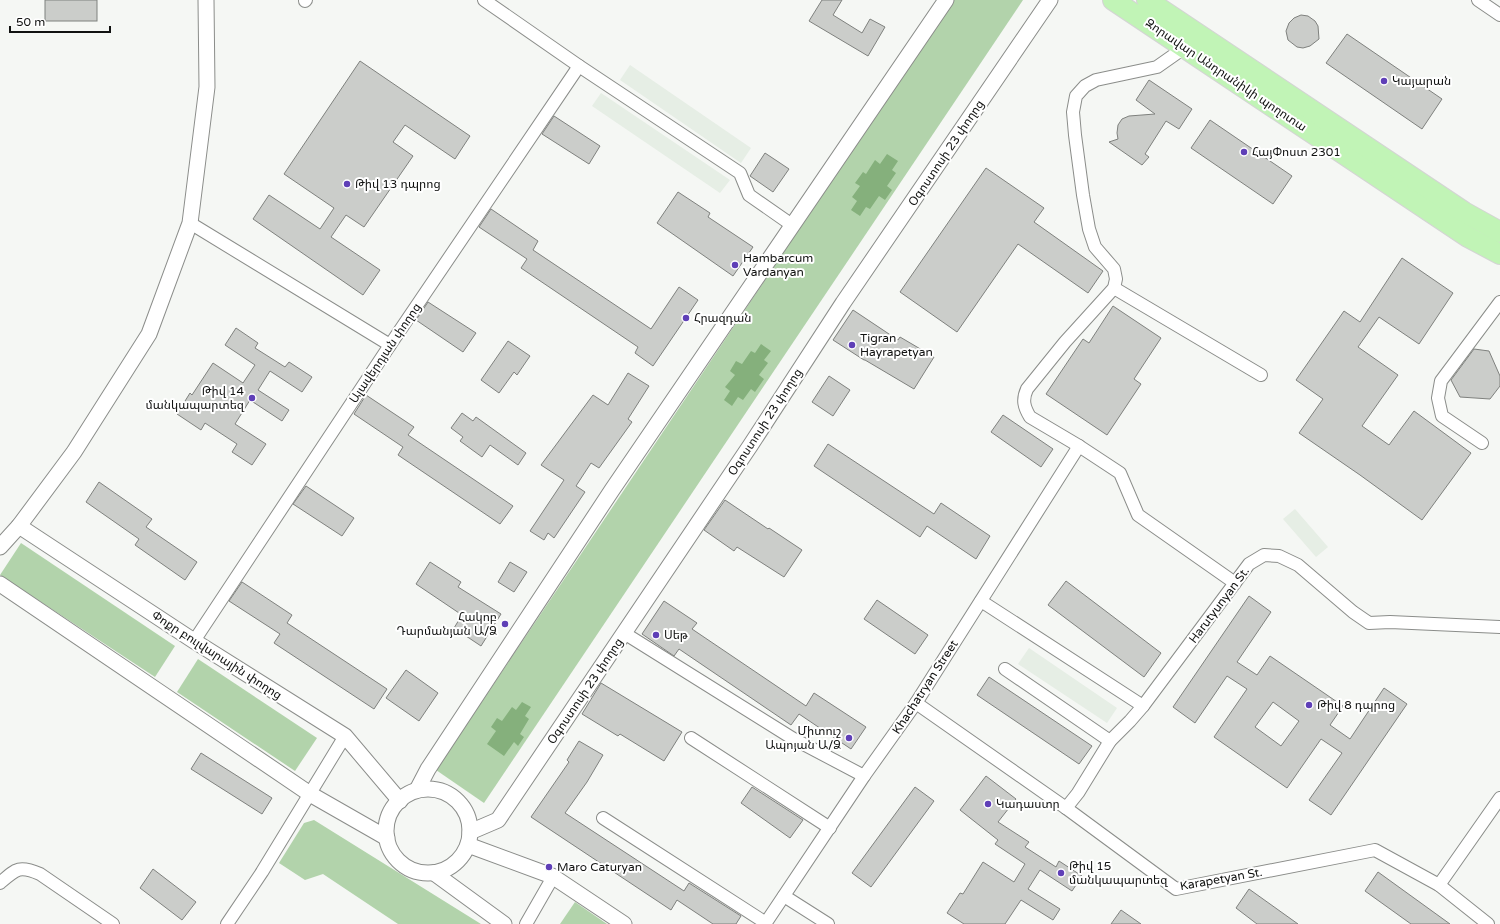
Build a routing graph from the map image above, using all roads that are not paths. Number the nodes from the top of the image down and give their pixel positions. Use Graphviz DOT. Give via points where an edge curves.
graph roads {
  1 [pos="206,0"];
  2 [pos="484,0"];
  3 [pos="946,0"];
  4 [pos="1050,0"];
  5 [pos="1113,0"];
  6 [pos="1478,0"];
  7 [pos="1149,1"];
  8 [pos="1500,15"];
  9 [pos="1184,48"];
  10 [pos="579,66"];
  11 [pos="190,223"];
  12 [pos="792,225"];
  13 [pos="1500,232"];
  14 [pos="1500,254"];
  15 [pos="1114,288"];
  16 [pos="1500,302"];
  17 [pos="390,345"];
  18 [pos="1261,375"];
  19 [pos="1482,443"];
  20 [pos="1079,446"];
  21 [pos="19,526"];
  22 [pos="0,547"];
  23 [pos="1235,583"];
  24 [pos="0,584"];
  25 [pos="981,601"];
  26 [pos="1500,627"];
  27 [pos="624,633"];
  28 [pos="194,641"];
  29 [pos="1004,669"];
  30 [pos="916,703"];
  31 [pos="1143,706"];
  32 [pos="345,736"];
  33 [pos="691,738"];
  34 [pos="1110,741"];
  35 [pos="864,776"];
  36 [pos="417,790"];
  37 [pos="310,794"];
  38 [pos="1500,798"];
  39 [pos="400,801"];
  40 [pos="1066,808"];
  41 [pos="604,818"];
  42 [pos="830,828"];
  43 [pos="387,838"];
  44 [pos="469,838"];
  45 [pos="434,873"];
  46 [pos="553,877"];
  47 [pos="0,883"];
  48 [pos="1439,885"];
  49 [pos="784,896"];
  50 [pos="766,923"];
  51 [pos="113,924"];
  52 [pos="227,924"];
  53 [pos="504,924"];
  54 [pos="526,924"];
  55 [pos="624,924"];
  56 [pos="828,924"];
  57 [pos="1488,924"];
  1 -- 11 [label="street" via="207,87"];
  2 -- 10 [label="street"];
  3 -- 12 [label="street"];
  4 -- 27 [label="street, Օգոստոսի 23 փողոց" via="843,303"];
  5 -- 9 [label="main road, Զորավար Անդրանիկի պողոտա"];
  6 -- 8 [label="street"];
  7 -- 13 [label="main road, Զորավար Անդրանիկի պողոտա" via="1464,212"];
  9 -- 14 [label="main road, Զորավար Անդրանիկի պողոտա" via="1468,237"];
  9 -- 15 [label="street" via="1157,67 1096,80 1085,86 1076,96 1073,112 1075,135 1089,229 1095,247 1114,269"];
  10 -- 12 [label="street" via="740,173 749,195"];
  10 -- 17 [label="street, Ալավերդյան փողոց"];
  11 -- 17 [label="street"];
  11 -- 21 [label="street" via="149,334 74,452"];
  12 -- 36 [label="street" via="612,490 428,769"];
  15 -- 18 [label="street"];
  15 -- 20 [label="street" via="1065,342 1027,389 1024,397 1025,410 1030,417"];
  16 -- 19 [label="street" via="1441,381 1438,398 1442,416"];
  17 -- 28 [label="street, Ալավերդյան փողոց"];
  20 -- 23 [label="street" via="1120,473 1138,515"];
  20 -- 25 [label="street, Khachatryan Street"];
  21 -- 22 [label="street"];
  21 -- 28 [label="street, Փոքր բուլվարային փողոց"];
  23 -- 26 [label="street, Harutyunyan St." via="1249,564 1264,555 1279,556 1298,565 1369,623"];
  23 -- 31 [label="street, Harutyunyan St."];
  24 -- 37 [label="street"];
  25 -- 30 [label="street, Khachatryan Street"];
  25 -- 31 [label="street"];
  27 -- 35 [label="street" via="792,738"];
  27 -- 44 [label="street, Օգոստոսի 23 փողոց" via="498,820"];
  28 -- 32 [label="street, Փոքր բուլվարային փողոց"];
  29 -- 34 [label="street"];
  30 -- 35 [label="street, Khachatryan Street"];
  30 -- 40 [label="street, Karapetyan St."];
  31 -- 34 [label="street, Harutyunyan St."];
  32 -- 37 [label="street"];
  32 -- 39 [label="street, Փոքր բուլվարային փողոց"];
  33 -- 42 [label="street"];
  34 -- 40 [label="street, Harutyunyan St."];
  35 -- 42 [label="street, Khachatryan Street"];
  36 -- 39 [label="street"];
  36 -- 44 [label="street" via="429,789 445,793 458,802 467,816"];
  37 -- 43 [label="street"];
  37 -- 52 [label="street"];
  38 -- 48 [label="street"];
  39 -- 43 [label="street" via="389,818"];
  40 -- 48 [label="street, Karapetyan St." via="1176,889 1375,850"];
  41 -- 50 [label="street"];
  42 -- 49 [label="street, Khachatryan Street"];
  43 -- 45 [label="street" via="393,853 403,865 418,872"];
  44 -- 45 [label="street" via="463,855 455,864"];
  44 -- 46 [label="street"];
  45 -- 53 [label="street"];
  46 -- 54 [label="street"];
  46 -- 55 [label="street"];
  47 -- 51 [label="street" via="12,872 26,868 40,874"];
  48 -- 57 [label="street, Karapetyan St."];
  49 -- 50 [label="street, Khachatryan Street"];
  49 -- 56 [label="street"];
}
